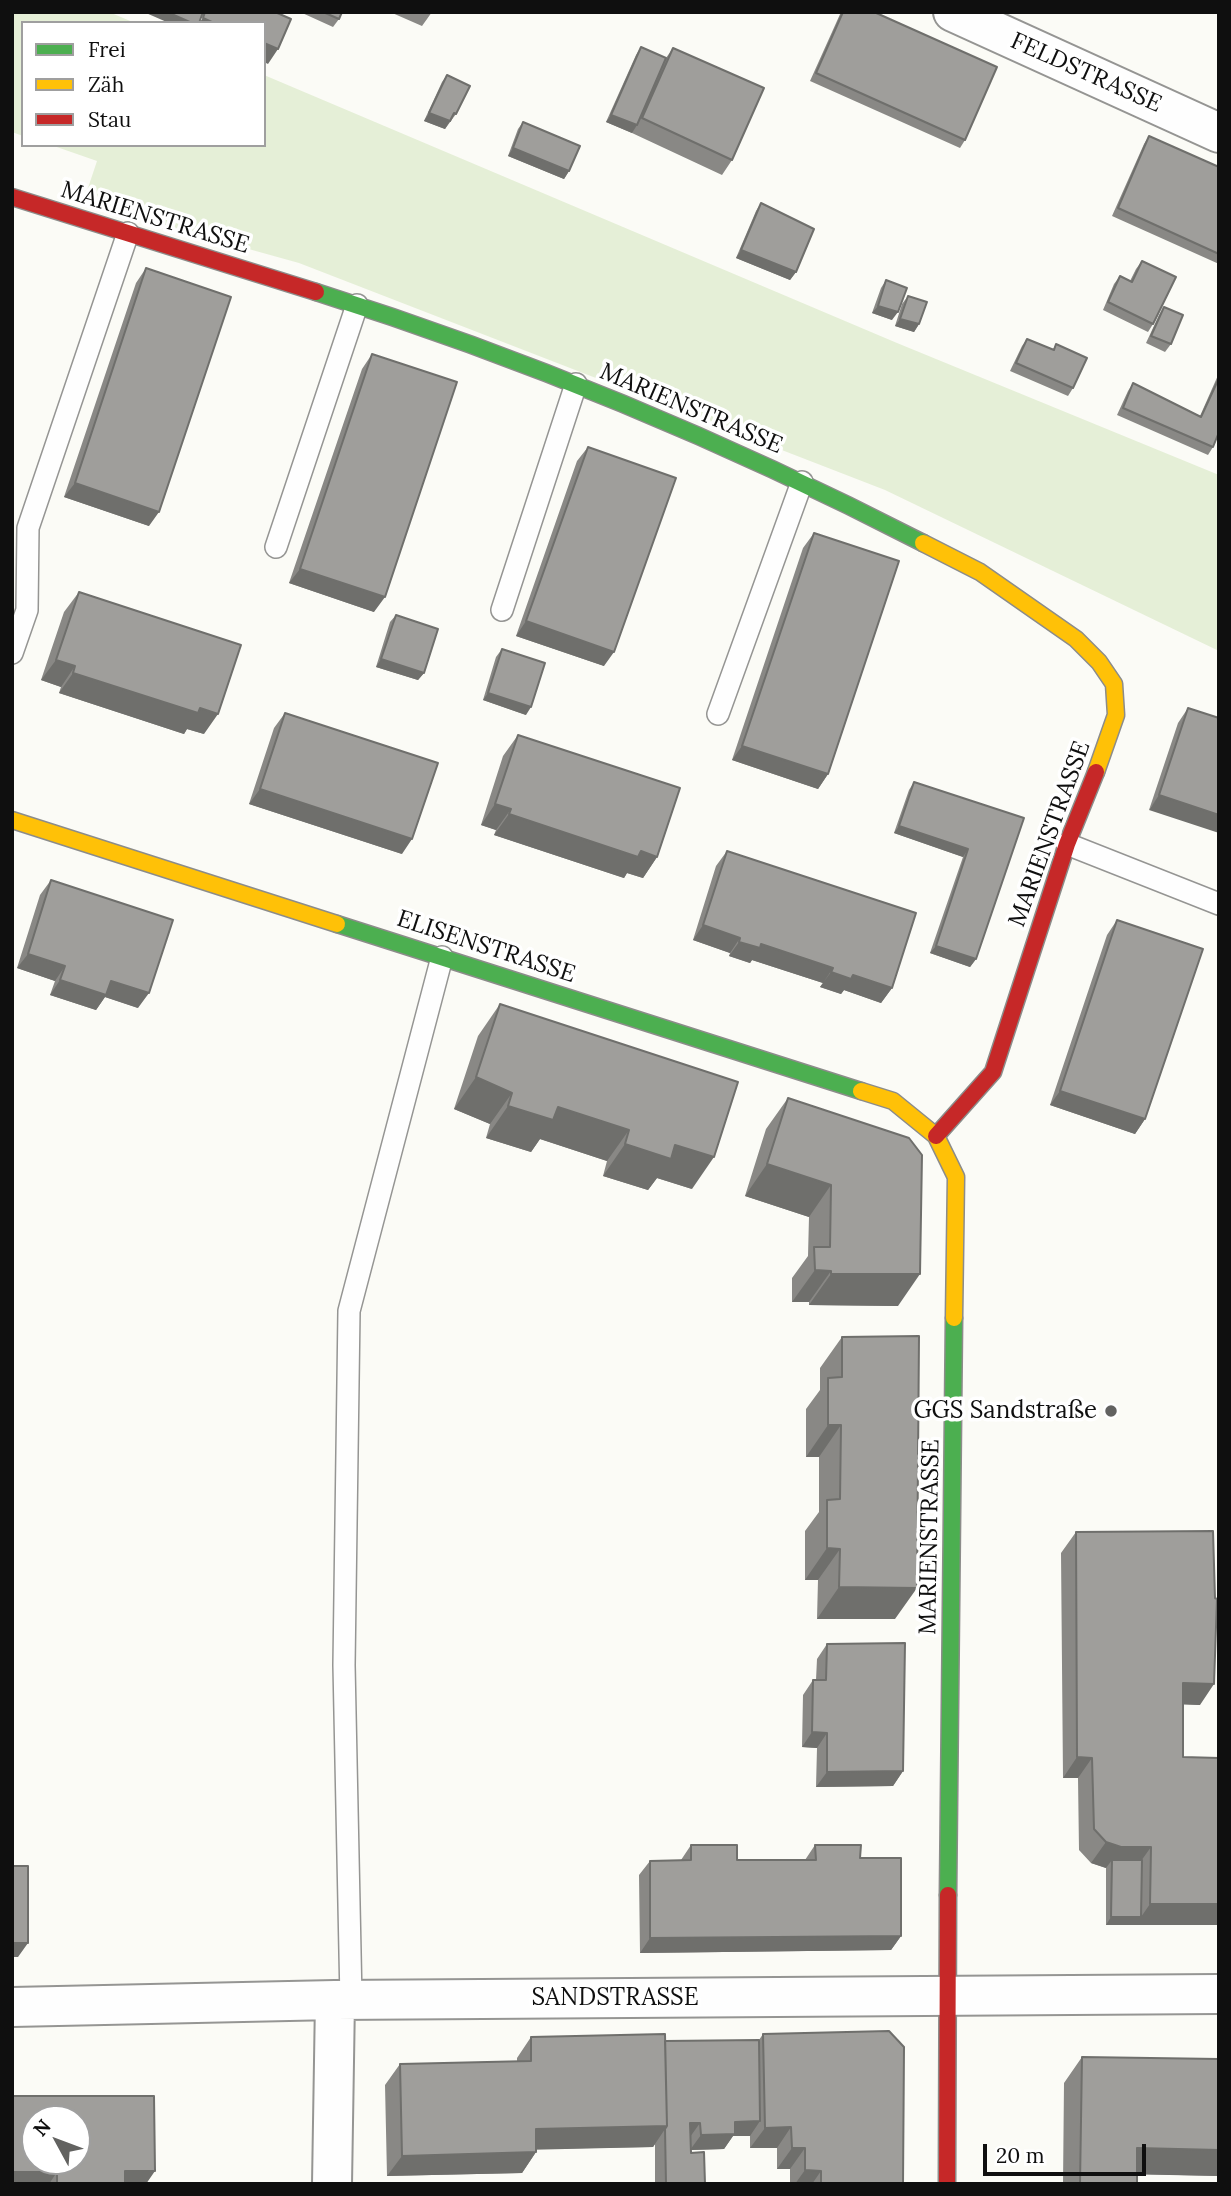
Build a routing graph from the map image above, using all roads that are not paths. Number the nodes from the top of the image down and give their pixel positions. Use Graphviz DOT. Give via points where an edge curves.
graph roads {
  1 [pos="953,12"];
  2 [pos="1219,133"];
  3 [pos="12,197"];
  4 [pos="128,233"];
  5 [pos="357,305"];
  6 [pos="576,384"];
  7 [pos="802,482"];
  8 [pos="276,547"];
  9 [pos="502,610"];
  10 [pos="12,653"];
  11 [pos="718,714"];
  12 [pos="12,820"];
  13 [pos="1067,844"];
  14 [pos="1219,904"];
  15 [pos="442,957"];
  16 [pos="936,1136"];
  17 [pos="1219,1993"];
  18 [pos="947,1995"];
  19 [pos="343,2000"];
  20 [pos="12,2007"];
  21 [pos="332,2184"];
  22 [pos="947,2184"];
  1 -- 2 [label="street, FELDSTRASSE"];
  3 -- 4 [label="street, MARIENSTRASSE"];
  4 -- 5 [label="street, MARIENSTRASSE"];
  4 -- 10 [label="lane" via="28,528 27,610"];
  5 -- 6 [label="street, MARIENSTRASSE"];
  5 -- 8 [label="lane"];
  6 -- 7 [label="street, MARIENSTRASSE"];
  6 -- 9 [label="lane"];
  7 -- 11 [label="lane"];
  7 -- 13 [label="street, MARIENSTRASSE" via="980,572 1076,639 1099,662 1114,684 1116,715"];
  12 -- 15 [label="street, ELISENSTRASSE"];
  13 -- 14 [label="lane"];
  13 -- 16 [label="street, MARIENSTRASSE" via="993,1072"];
  15 -- 16 [label="street, ELISENSTRASSE" via="893,1101"];
  15 -- 19 [label="lane" via="349,1311"];
  16 -- 18 [label="street, MARIENSTRASSE" via="956,1177"];
  17 -- 18 [label="street, SANDSTRASSE"];
  18 -- 19 [label="street, SANDSTRASSE"];
  18 -- 22 [label="street, MARIENSTRASSE"];
  19 -- 20 [label="street, SANDSTRASSE"];
  19 -- 21 [label="street"];
}
